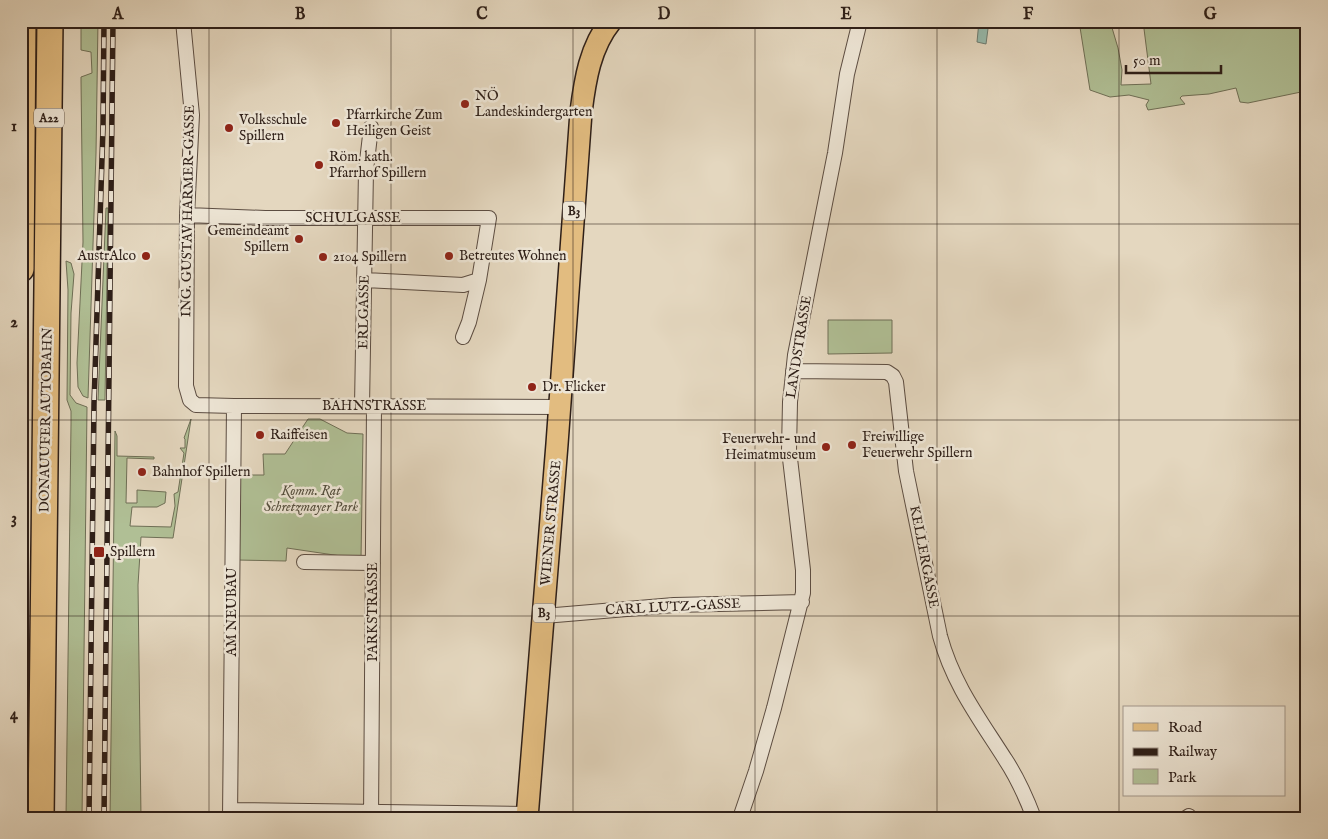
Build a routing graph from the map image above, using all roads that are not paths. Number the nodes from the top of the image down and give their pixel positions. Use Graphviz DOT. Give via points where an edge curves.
graph roads {
  1 [pos="23,21"];
  2 [pos="50,21"];
  3 [pos="183,21"];
  4 [pos="611,21"];
  5 [pos="860,21"];
  6 [pos="371,128"];
  7 [pos="22,214"];
  8 [pos="187,215"];
  9 [pos="365,218"];
  10 [pos="21,269"];
  11 [pos="365,280"];
  12 [pos="478,280"];
  13 [pos="463,337"];
  14 [pos="793,371"];
  15 [pos="190,400"];
  16 [pos="234,406"];
  17 [pos="368,406"];
  18 [pos="560,407"];
  19 [pos="304,562"];
  20 [pos="373,563"];
  21 [pos="802,602"];
  22 [pos="544,616"];
  23 [pos="230,814"];
  24 [pos="371,815"];
  25 [pos="527,816"];
  26 [pos="41,818"];
  27 [pos="740,818"];
  28 [pos="1034,818"];
  1 -- 7 [label="highway, A22"];
  2 -- 26 [label="highway, DONAUUFER AUTOBAHN / A22"];
  3 -- 8 [label="street, ING. GUSTAV HARMER-GASSE" via="192,115"];
  4 -- 18 [label="main road, B3" via="593,52 584,91"];
  5 -- 14 [label="street, LANDSTRASSE" via="847,74"];
  6 -- 9 [label="street, ERLGASSE"];
  7 -- 10 [label="highway, A22"];
  8 -- 9 [label="street, SCHULGASSE"];
  8 -- 15 [label="street, ING. GUSTAV HARMER-GASSE" via="186,386"];
  9 -- 11 [label="street, ERLGASSE"];
  9 -- 12 [label="street, SCHULGASSE" via="489,218"];
  11 -- 12 [label="street" via="463,285"];
  11 -- 17 [label="street, ERLGASSE"];
  12 -- 13 [label="street"];
  14 -- 21 [label="street, LANDSTRASSE" via="789,450 803,570"];
  14 -- 28 [label="street, KELLERGASSE" via="888,372 893,376 906,471 945,656 976,716 1006,760"];
  15 -- 16 [label="street, BAHNSTRASSE" via="196,405"];
  16 -- 17 [label="street, BAHNSTRASSE"];
  16 -- 23 [label="street, AM NEUBAU"];
  17 -- 18 [label="street, BAHNSTRASSE"];
  17 -- 20 [label="street, PARKSTRASSE"];
  18 -- 22 [label="main road, WIENER STRASSE / B3"];
  19 -- 20 [label="street"];
  20 -- 24 [label="street, PARKSTRASSE"];
  21 -- 22 [label="street, CARL LUTZ-GASSE" via="674,605"];
  21 -- 27 [label="street, LANDSTRASSE"];
  22 -- 25 [label="main road, WIENER STRASSE / B3"];
  23 -- 24 [label="street"];
  24 -- 25 [label="street"];
}
